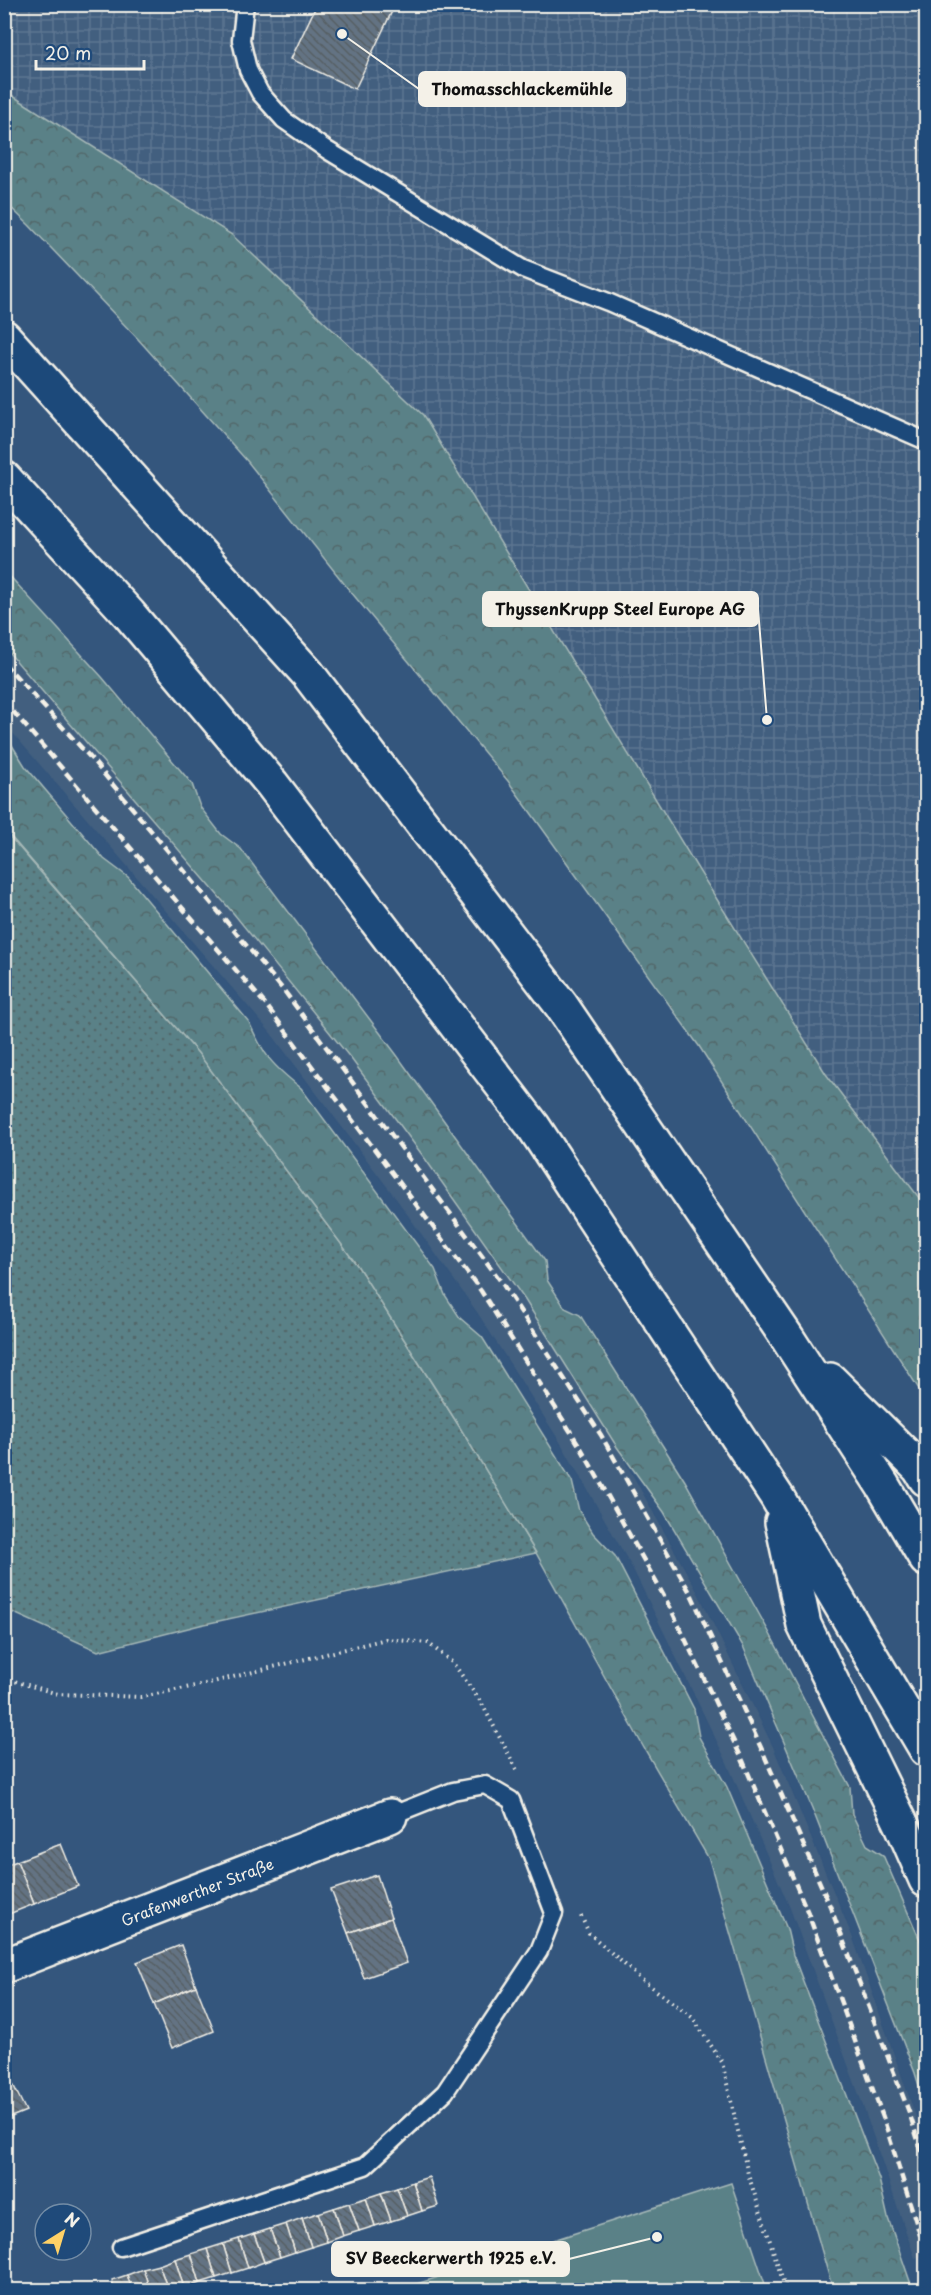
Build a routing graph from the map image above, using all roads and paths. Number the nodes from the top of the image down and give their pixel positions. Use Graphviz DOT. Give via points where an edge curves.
graph roads {
  1 [pos="245,4"];
  2 [pos="4,337"];
  3 [pos="927,441"];
  4 [pos="4,478"];
  5 [pos="788,1339"];
  6 [pos="927,1479"];
  7 [pos="777,1497"];
  8 [pos="927,1559"];
  9 [pos="4,1678"];
  10 [pos="927,1749"];
  11 [pos="520,1776"];
  12 [pos="390,1816"];
  13 [pos="927,1880"];
  14 [pos="580,1912"];
  15 [pos="4,1965"];
  16 [pos="121,2247"];
  17 [pos="786,2290"];
  1 -- 3 [label="lane" via="241,40 248,70 260,93 284,120 327,150 524,269"];
  2 -- 5 [label="main road" via="308,674 561,1005"];
  4 -- 7 [label="main road" via="129,614 272,784 532,1126"];
  5 -- 6 [label="main road"];
  5 -- 8 [label="main road"];
  7 -- 10 [label="main road"];
  7 -- 13 [label="main road" via="804,1625"];
  9 -- 11 [label="path" via="58,1694 141,1697 387,1639 428,1643 453,1664 481,1702"];
  12 -- 15 [label="main road, Grafenwerther Straße"];
  12 -- 16 [label="lane" via="453,1791 485,1785 512,1800 554,1913 539,1951 445,2092 365,2166"];
  14 -- 17 [label="path" via="589,1933 692,2018 722,2062 748,2174"];
}
